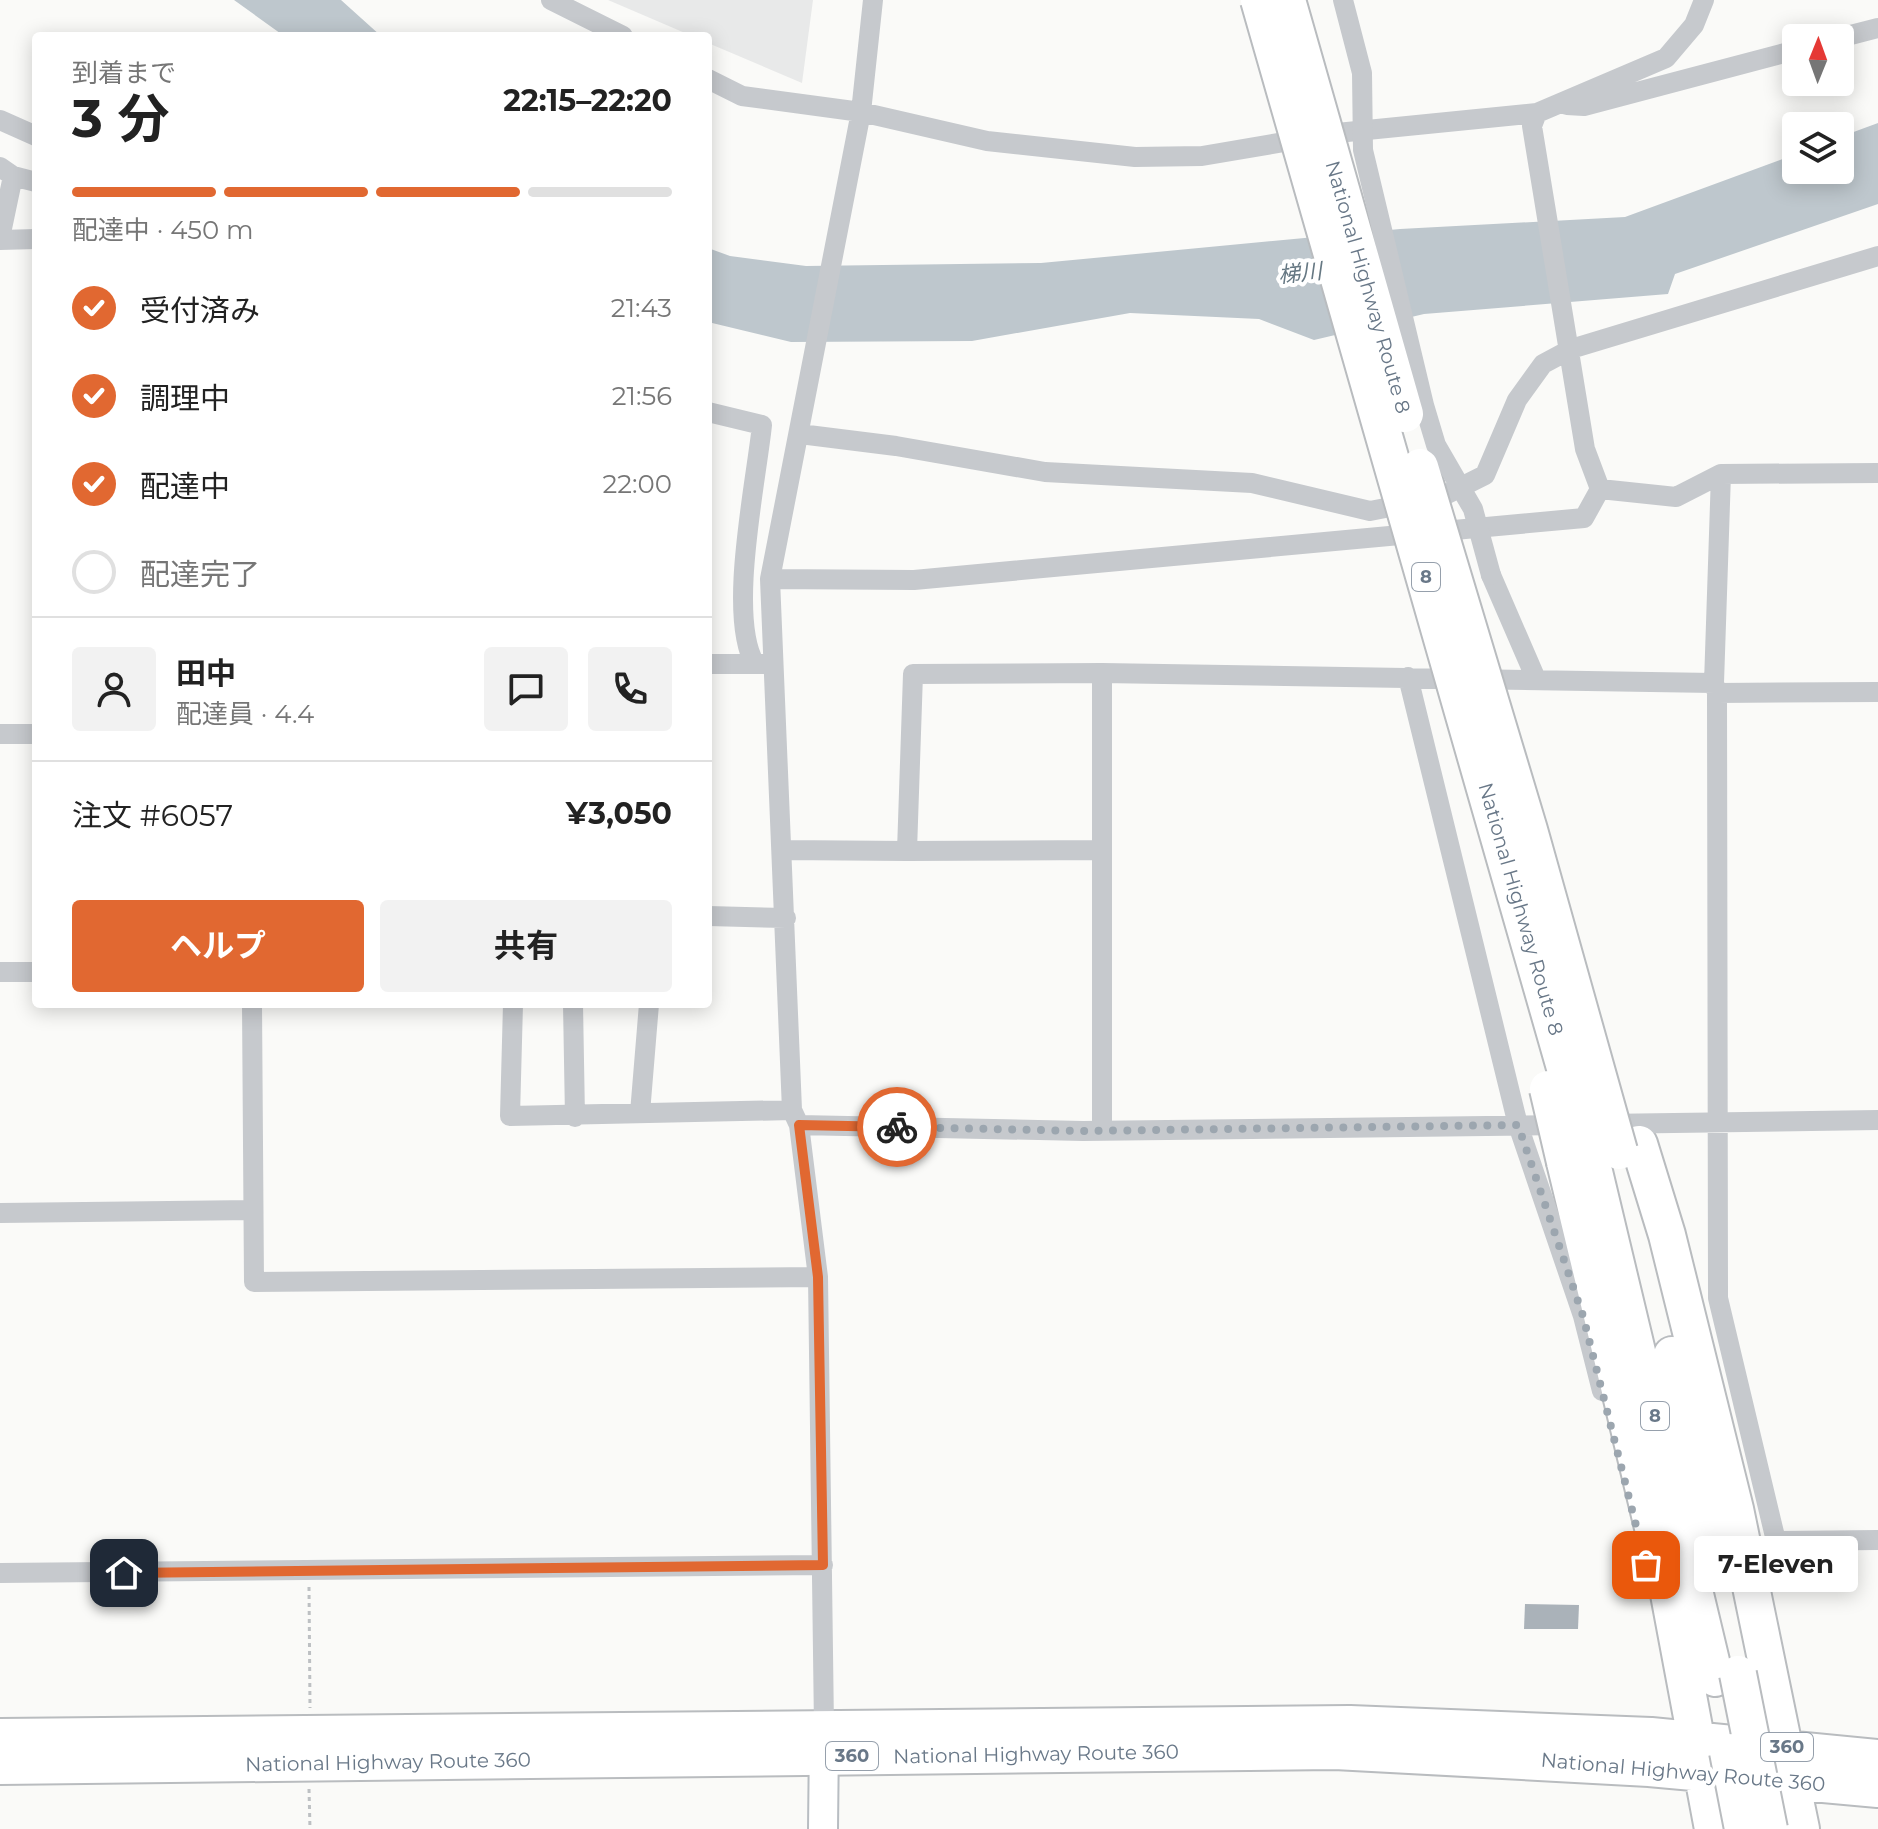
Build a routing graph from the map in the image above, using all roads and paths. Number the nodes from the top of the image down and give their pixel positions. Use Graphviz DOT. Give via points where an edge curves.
graph roads {
  1 [pos="551,0"];
  2 [pos="873,0"];
  3 [pos="1239,0"];
  4 [pos="1259,0"];
  5 [pos="1287,0"];
  6 [pos="1310,0"];
  7 [pos="1343,0"];
  8 [pos="1704,0"];
  9 [pos="1878,28"];
  10 [pos="615,32"];
  11 [pos="1854,34"];
  12 [pos="1782,54"];
  13 [pos="712,81"];
  14 [pos="1557,104"];
  15 [pos="860,119"];
  16 [pos="1535,119"];
  17 [pos="0,120"];
  18 [pos="32,134"];
  19 [pos="6,171"];
  20 [pos="32,181"];
  21 [pos="1332,206"];
  22 [pos="0,239"];
  23 [pos="32,239"];
  24 [pos="1878,256"];
  25 [pos="1570,345"];
  26 [pos="712,413"];
  27 [pos="801,426"];
  28 [pos="1878,473"];
  29 [pos="1721,474"];
  30 [pos="1600,489"];
  31 [pos="770,579"];
  32 [pos="712,664"];
  33 [pos="765,664"];
  34 [pos="1102,673"];
  35 [pos="1408,677"];
  36 [pos="1536,679"];
  37 [pos="1715,688"];
  38 [pos="1878,692"];
  39 [pos="0,734"];
  40 [pos="32,734"];
  41 [pos="1516,836"];
  42 [pos="782,850"];
  43 [pos="1102,850"];
  44 [pos="907,851"];
  45 [pos="712,916"];
  46 [pos="786,918"];
  47 [pos="0,972"];
  48 [pos="32,972"];
  49 [pos="252,1008"];
  50 [pos="513,1008"];
  51 [pos="573,1008"];
  52 [pos="649,1008"];
  53 [pos="640,1113"];
  54 [pos="575,1117"];
  55 [pos="796,1118"];
  56 [pos="1878,1120"];
  57 [pos="1717,1123"];
  58 [pos="1518,1125"];
  59 [pos="1102,1131"];
  60 [pos="1603,1153"];
  61 [pos="253,1210"];
  62 [pos="0,1213"];
  63 [pos="818,1277"];
  64 [pos="1878,1540"];
  65 [pos="823,1565"];
  66 [pos="309,1571"];
  67 [pos="0,1573"];
  68 [pos="1672,1611"];
  69 [pos="1726,1676"];
  70 [pos="310,1713"];
  71 [pos="0,1737"];
  72 [pos="824,1742"];
  73 [pos="1700,1755"];
  74 [pos="1878,1758"];
  75 [pos="1787,1763"];
  76 [pos="0,1766"];
  77 [pos="309,1781"];
  78 [pos="1878,1789"];
  79 [pos="310,1829"];
  80 [pos="823,1829"];
  81 [pos="1713,1829"];
  82 [pos="1743,1829"];
  83 [pos="1769,1829"];
  84 [pos="1801,1829"];
  1 -- 10 [label="street"];
  2 -- 15 [label="street"];
  3 -- 21 [label="highway, bridge"];
  4 -- 21 [label="highway, National Highway Route 8 / 8, bridge"];
  5 -- 21 [label="highway, National Highway Route 8 / 8, bridge"];
  6 -- 21 [label="highway, bridge" via="1344,122"];
  7 -- 36 [label="street, bridge" via="1362,73 1363,150 1424,405 1436,445 1473,509 1491,575"];
  8 -- 14 [label="street" via="1694,25 1666,58"];
  9 -- 11 [label="street"];
  12 -- 14 [label="street" via="1584,106"];
  13 -- 15 [label="street" via="742,96"];
  14 -- 16 [label="street"];
  15 -- 16 [label="street" via="987,141 1135,157 1202,156 1337,133"];
  15 -- 27 [label="street"];
  16 -- 25 [label="street"];
  17 -- 18 [label="street"];
  19 -- 20 [label="street"];
  19 -- 22 [label="street"];
  21 -- 41 [label="highway, National Highway Route 8 / 8, bridge"];
  22 -- 23 [label="street"];
  24 -- 25 [label="street"];
  25 -- 27 [label="street" via="1543,364 1517,400 1485,475 1441,497 1370,511 1252,483 1045,472"];
  25 -- 30 [label="street" via="1585,449"];
  26 -- 33 [label="street" via="762,425 741,604 746,649"];
  27 -- 31 [label="street"];
  28 -- 29 [label="street"];
  29 -- 30 [label="street" via="1676,497"];
  29 -- 37 [label="street"];
  30 -- 31 [label="street" via="1584,518 914,580"];
  31 -- 33 [label="street"];
  32 -- 33 [label="street"];
  33 -- 42 [label="street"];
  34 -- 35 [label="street"];
  34 -- 43 [label="street"];
  34 -- 44 [label="street" via="913,674"];
  35 -- 36 [label="street"];
  35 -- 58 [label="street"];
  36 -- 37 [label="street"];
  37 -- 38 [label="street"];
  37 -- 57 [label="street"];
  39 -- 40 [label="street"];
  41 -- 60 [label="highway, National Highway Route 8 / 8, bridge"];
  41 -- 60 [label="highway, bridge" via="1503,904"];
  42 -- 44 [label="street"];
  42 -- 46 [label="street"];
  43 -- 44 [label="street"];
  43 -- 59 [label="street"];
  45 -- 46 [label="street"];
  46 -- 55 [label="street"];
  47 -- 48 [label="street"];
  49 -- 61 [label="street"];
  50 -- 54 [label="street" via="510,1116"];
  51 -- 54 [label="street"];
  52 -- 53 [label="street"];
  53 -- 54 [label="street"];
  53 -- 55 [label="street"];
  55 -- 59 [label="street"];
  55 -- 63 [label="street"];
  56 -- 57 [label="street"];
  57 -- 58 [label="street"];
  57 -- 64 [label="street" via="1718,1298 1776,1541"];
  58 -- 59 [label="street"];
  58 -- 68 [label="street" via="1583,1316 1646,1565"];
  60 -- 68 [label="highway" via="1637,1450"];
  60 -- 69 [label="highway, National Highway Route 8 / 8" via="1672,1356"];
  60 -- 75 [label="highway" via="1667,1235 1735,1509"];
  61 -- 62 [label="street"];
  61 -- 63 [label="street" via="254,1282"];
  63 -- 65 [label="street"];
  65 -- 66 [label="street"];
  65 -- 72 [label="street"];
  66 -- 67 [label="street"];
  66 -- 70 [label="path"];
  68 -- 73 [label="highway"];
  69 -- 82 [label="highway, National Highway Route 8 / 8, bridge"];
  69 -- 83 [label="highway, National Highway Route 8 / 8, bridge"];
  71 -- 72 [label="highway, National Highway Route 360 / 360"];
  72 -- 73 [label="highway, National Highway Route 360 / 360" via="1350,1724"];
  72 -- 76 [label="highway, National Highway Route 360 / 360"];
  72 -- 80 [label="main road"];
  73 -- 75 [label="highway, National Highway Route 360 / 360"];
  73 -- 81 [label="highway"];
  74 -- 75 [label="highway, National Highway Route 360 / 360"];
  75 -- 78 [label="highway, National Highway Route 360 / 360"];
  75 -- 84 [label="highway"];
  77 -- 79 [label="path"];
}
